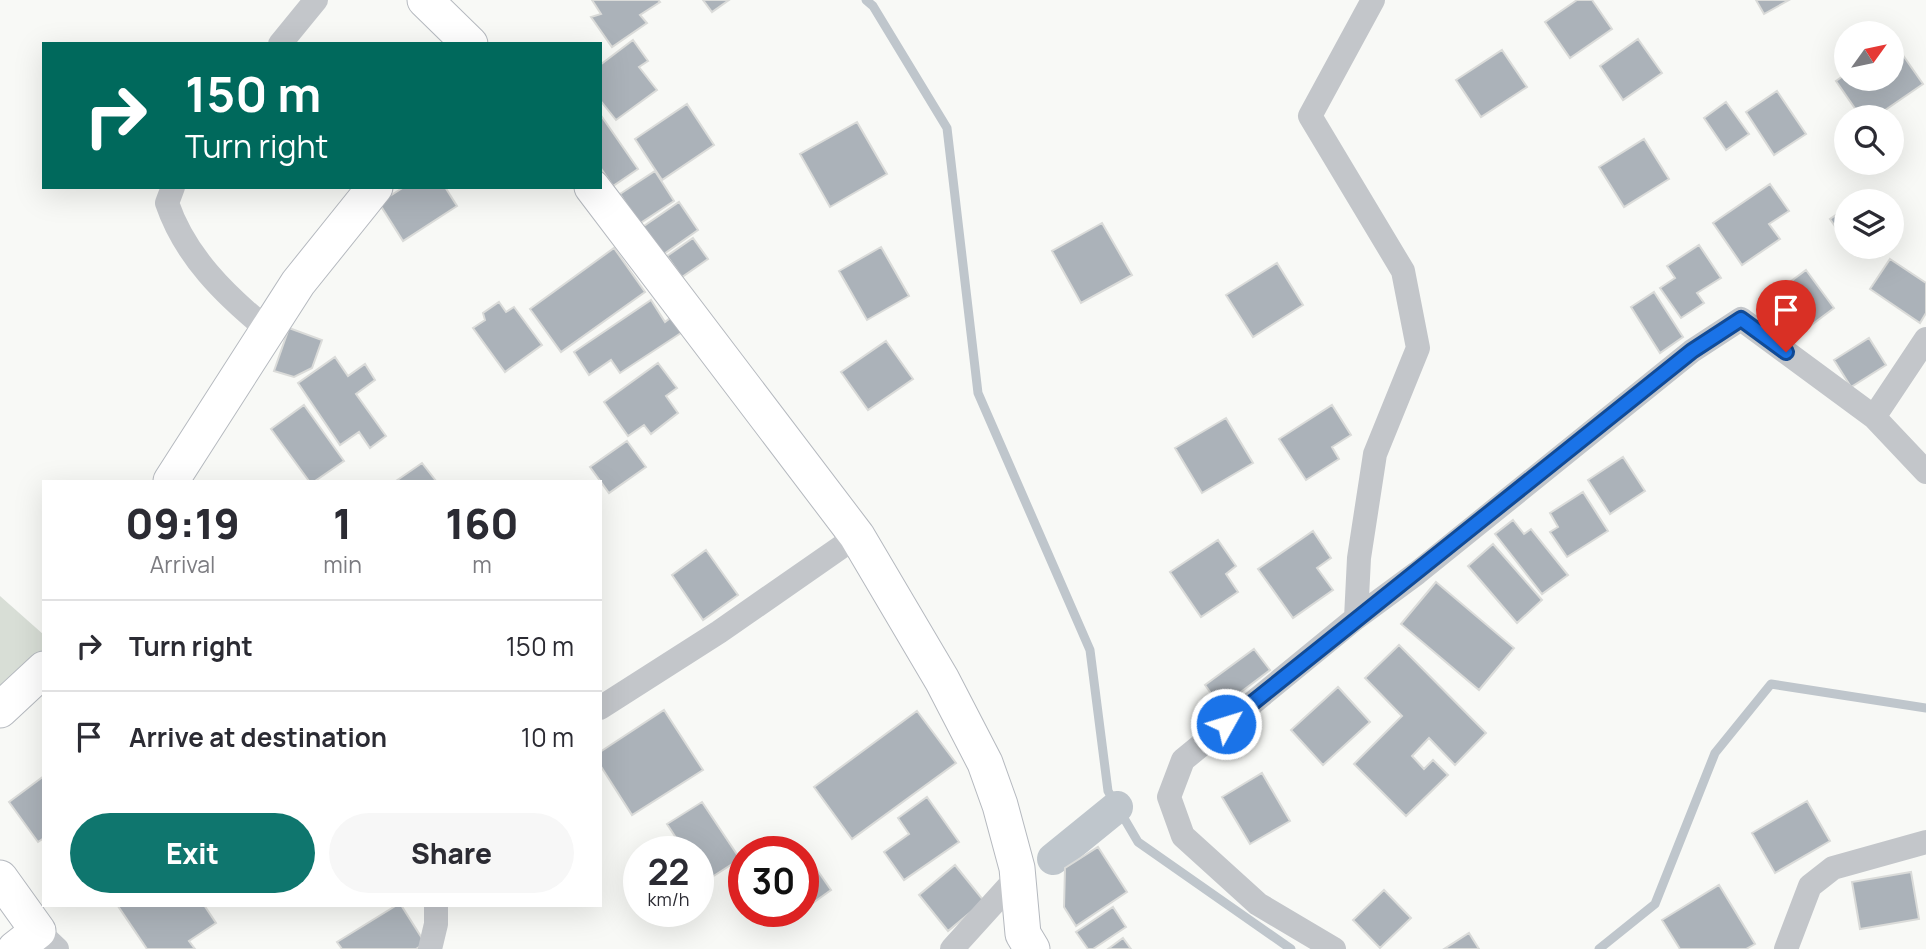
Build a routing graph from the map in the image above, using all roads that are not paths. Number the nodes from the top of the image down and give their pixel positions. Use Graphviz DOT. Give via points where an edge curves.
graph roads {
  1 [pos="316,0"];
  2 [pos="425,0"];
  3 [pos="1373,0"];
  4 [pos="282,42"];
  5 [pos="468,42"];
  6 [pos="172,189"];
  7 [pos="373,189"];
  8 [pos="594,189"];
  9 [pos="268,330"];
  10 [pos="1926,339"];
  11 [pos="1874,417"];
  12 [pos="1926,472"];
  13 [pos="172,480"];
  14 [pos="857,536"];
  15 [pos="1356,618"];
  16 [pos="42,671"];
  17 [pos="602,707"];
  18 [pos="0,709"];
  19 [pos="1926,842"];
  20 [pos="1018,876"];
  21 [pos="0,878"];
  22 [pos="436,907"];
  23 [pos="37,943"];
  24 [pos="430,949"];
  25 [pos="953,949"];
  26 [pos="1032,949"];
  27 [pos="1334,949"];
  28 [pos="1786,949"];
  1 -- 4 [label="street"];
  2 -- 5 [label="street"];
  3 -- 15 [label="street" via="1310,116 1403,271 1418,348 1375,454 1359,558"];
  6 -- 9 [label="street" via="167,203 193,254 231,300"];
  7 -- 9 [label="street" via="298,283"];
  8 -- 14 [label="street"];
  9 -- 13 [label="street"];
  10 -- 11 [label="street"];
  11 -- 12 [label="street"];
  11 -- 15 [label="street" via="1741,319 1692,351"];
  14 -- 17 [label="street"];
  14 -- 20 [label="street" via="975,742 1000,805"];
  15 -- 27 [label="street" via="1183,760 1169,797 1183,836 1258,904"];
  16 -- 18 [label="street"];
  19 -- 28 [label="street" via="1833,868 1810,886"];
  20 -- 25 [label="street"];
  20 -- 26 [label="street" via="1023,934"];
  21 -- 23 [label="street"];
  22 -- 24 [label="street"];
}
